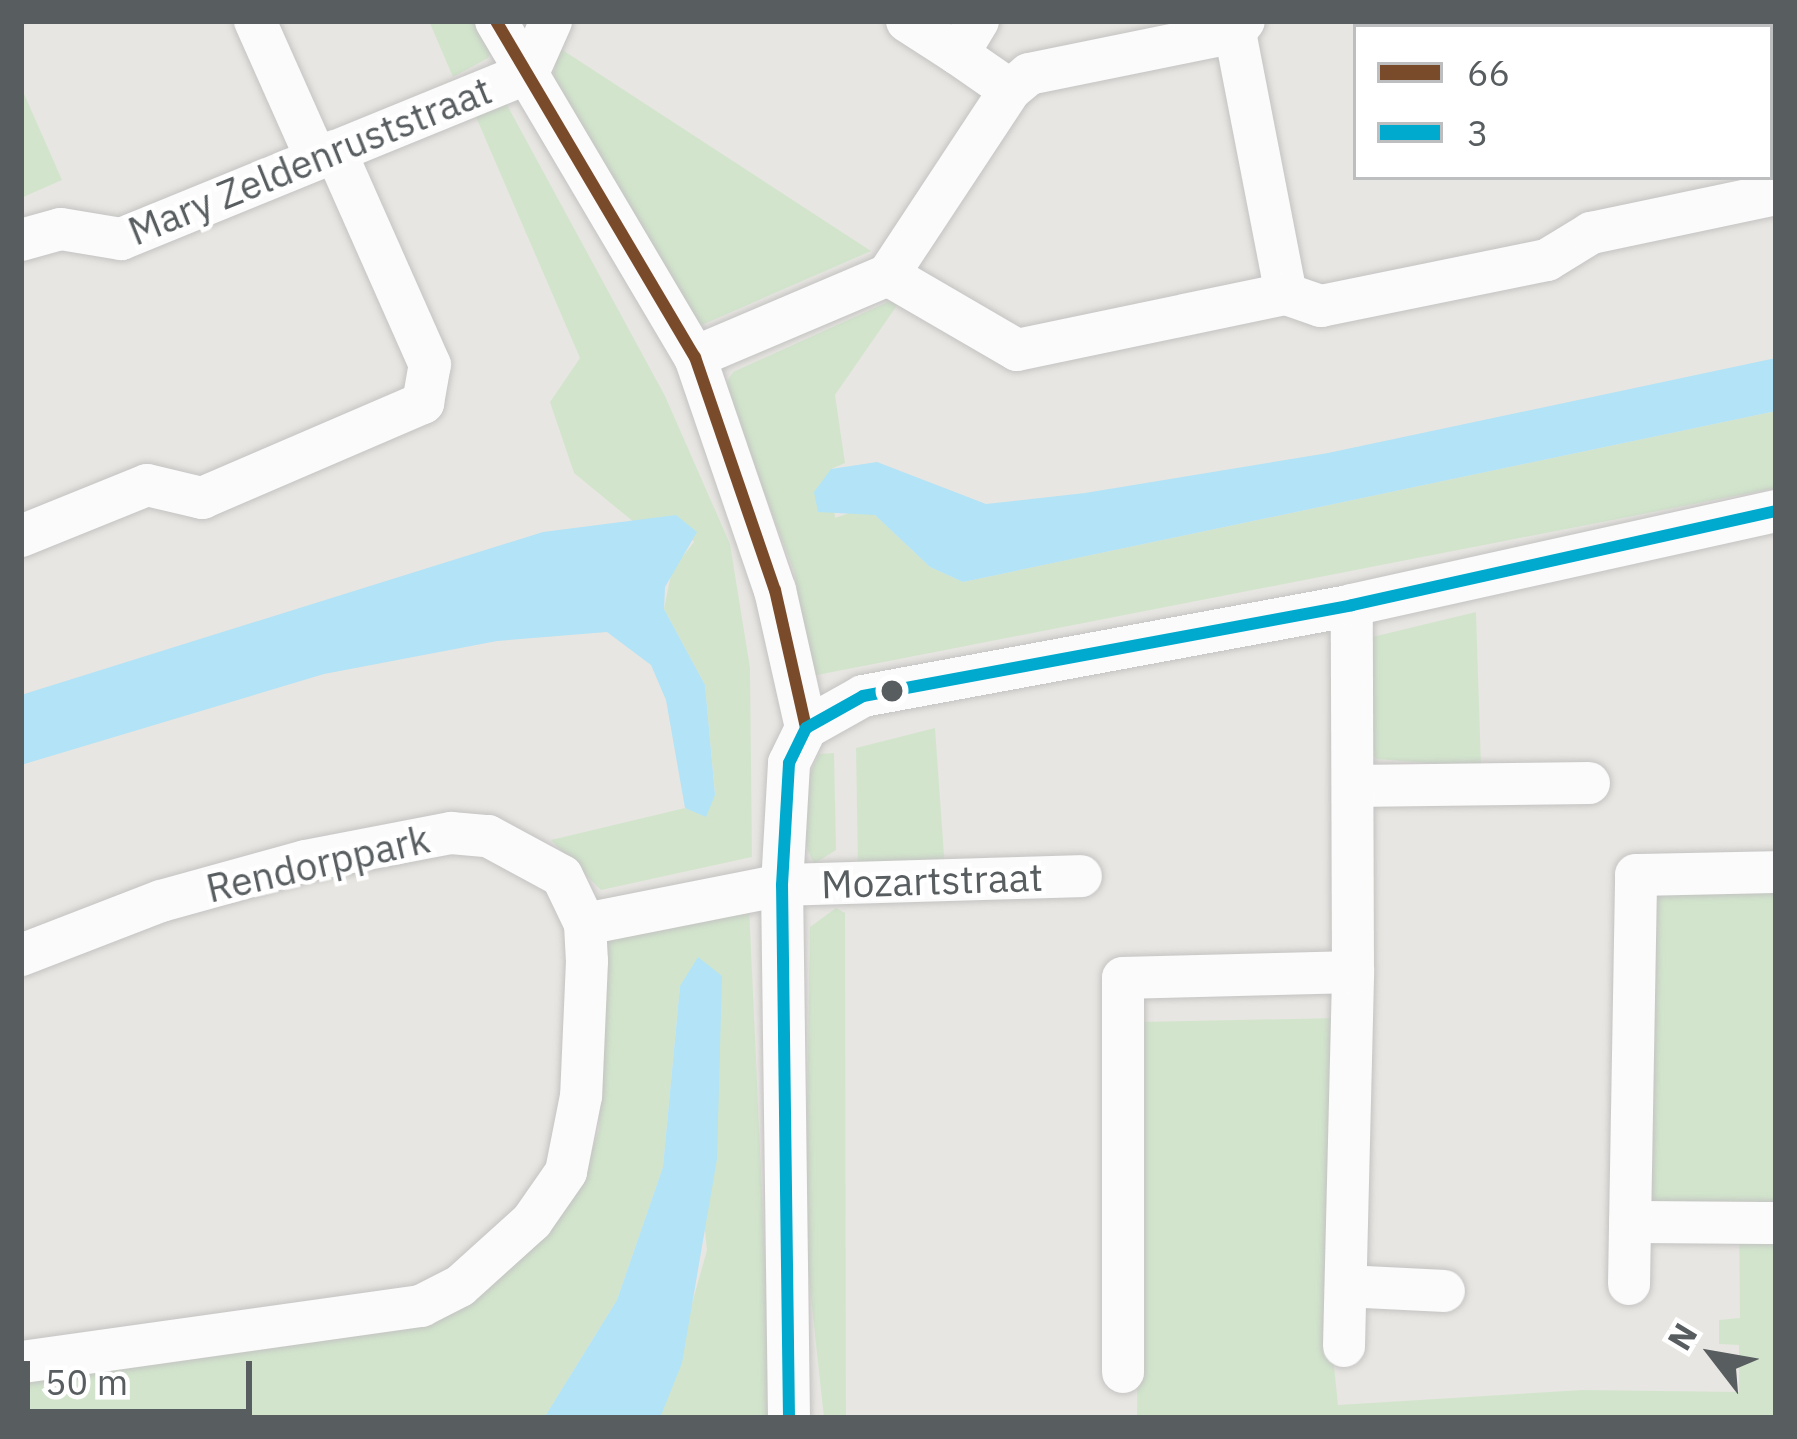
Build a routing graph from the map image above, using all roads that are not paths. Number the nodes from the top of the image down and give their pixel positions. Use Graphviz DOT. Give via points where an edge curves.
graph roads {
  1 [pos="255,21"];
  2 [pos="496,21"];
  3 [pos="550,21"];
  4 [pos="907,21"];
  5 [pos="1239,27"];
  6 [pos="968,38"];
  7 [pos="529,73"];
  8 [pos="1010,90"];
  9 [pos="325,155"];
  10 [pos="1776,194"];
  11 [pos="21,240"];
  12 [pos="888,275"];
  13 [pos="1286,294"];
  14 [pos="695,357"];
  15 [pos="1776,511"];
  16 [pos="21,536"];
  17 [pos="1352,605"];
  18 [pos="806,728"];
  19 [pos="1589,783"];
  20 [pos="1354,786"];
  21 [pos="1776,872"];
  22 [pos="1081,876"];
  23 [pos="782,885"];
  24 [pos="585,924"];
  25 [pos="21,955"];
  26 [pos="1353,972"];
  27 [pos="1630,1222"];
  28 [pos="1776,1223"];
  29 [pos="1629,1284"];
  30 [pos="1346,1286"];
  31 [pos="1444,1291"];
  32 [pos="1344,1346"];
  33 [pos="21,1361"];
  34 [pos="1123,1372"];
  35 [pos="788,1418"];
  1 -- 9 [label="street"];
  2 -- 7 [label="street"];
  3 -- 7 [label="street"];
  4 -- 6 [label="street"];
  5 -- 8 [label="street" via="1029,74"];
  5 -- 13 [label="street"];
  6 -- 8 [label="street"];
  7 -- 9 [label="street, Mary Zeldenruststraat"];
  7 -- 14 [label="street"];
  8 -- 12 [label="street"];
  9 -- 11 [label="street, Mary Zeldenruststraat" via="121,239 61,229"];
  9 -- 16 [label="street" via="430,365 423,403 202,498 147,485"];
  10 -- 13 [label="street" via="1591,233 1547,260 1321,306"];
  12 -- 13 [label="street" via="1017,350"];
  12 -- 14 [label="street"];
  14 -- 18 [label="street" via="776,590"];
  15 -- 17 [label="street"];
  17 -- 18 [label="street" via="863,696"];
  17 -- 20 [label="street"];
  18 -- 23 [label="street, Mozartstraat" via="789,763"];
  19 -- 20 [label="street"];
  20 -- 26 [label="street"];
  21 -- 27 [label="street" via="1636,875"];
  22 -- 23 [label="street, Mozartstraat"];
  23 -- 24 [label="street"];
  23 -- 35 [label="street, Mozartstraat"];
  24 -- 25 [label="street, Rendorppark" via="562,876 542,859 488,836 451,833 223,884"];
  24 -- 33 [label="street, Rendorppark" via="581,1096 566,1172 489,1265 421,1306"];
  26 -- 30 [label="street"];
  26 -- 34 [label="street" via="1123,978"];
  27 -- 28 [label="street"];
  27 -- 29 [label="street"];
  30 -- 31 [label="street"];
  30 -- 32 [label="street"];
}
